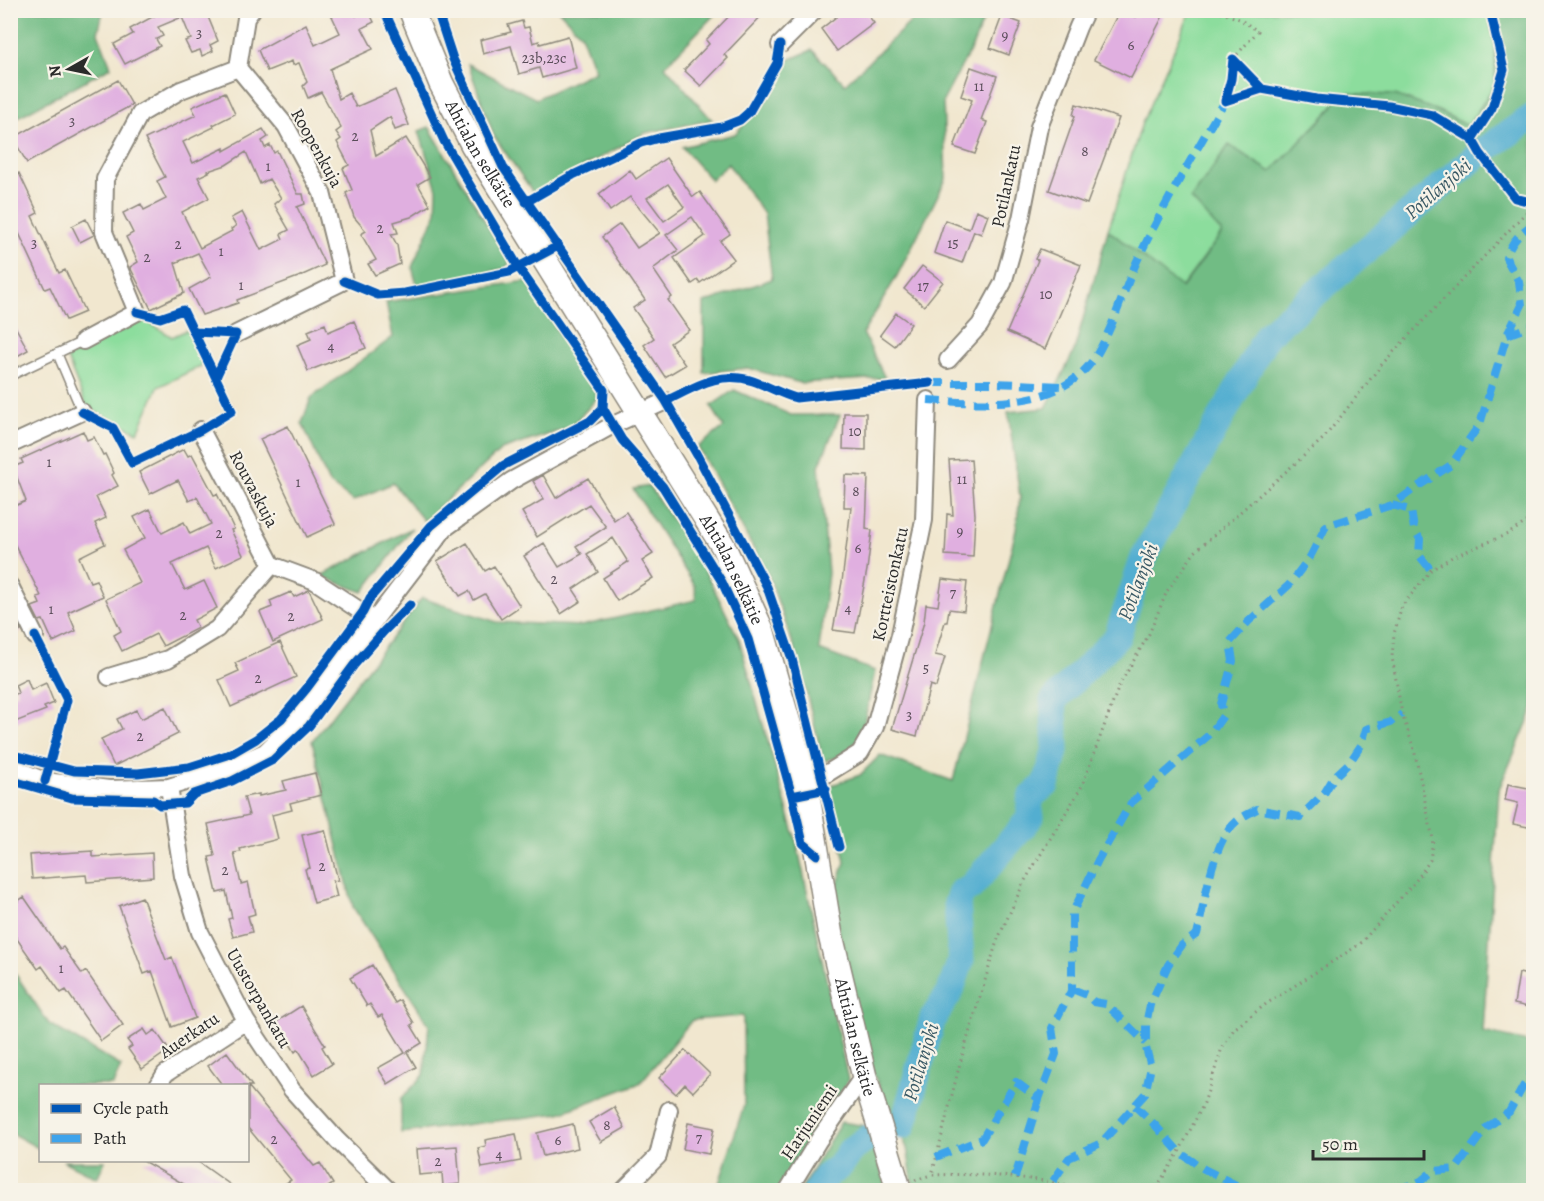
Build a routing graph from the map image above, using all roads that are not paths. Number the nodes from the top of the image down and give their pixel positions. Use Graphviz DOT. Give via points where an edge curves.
graph roads {
  1 [pos="252,10"];
  2 [pos="411,10"];
  3 [pos="815,10"];
  4 [pos="1086,10"];
  5 [pos="780,45"];
  6 [pos="238,68"];
  7 [pos="236,334"];
  8 [pos="83,341"];
  9 [pos="57,353"];
  10 [pos="948,360"];
  11 [pos="10,375"];
  12 [pos="928,400"];
  13 [pos="666,401"];
  14 [pos="82,412"];
  15 [pos="640,413"];
  16 [pos="201,430"];
  17 [pos="10,446"];
  18 [pos="272,565"];
  19 [pos="10,586"];
  20 [pos="374,620"];
  21 [pos="35,636"];
  22 [pos="109,677"];
  23 [pos="10,767"];
  24 [pos="805,781"];
  25 [pos="169,787"];
  26 [pos="246,1021"];
  27 [pos="864,1075"];
  28 [pos="159,1084"];
  29 [pos="669,1110"];
  30 [pos="388,1191"];
  31 [pos="624,1191"];
  32 [pos="788,1191"];
  33 [pos="899,1191"];
  1 -- 6 [label="street" via="246,18"];
  2 -- 15 [label="street, Ahtialan selkätie" via="441,83 473,145"];
  3 -- 5 [label="street"];
  4 -- 10 [label="street, Potilankatu" via="1039,127 1021,219 1003,283 980,325"];
  6 -- 7 [label="street, Roopenkuja" via="286,126 322,193 344,281"];
  6 -- 8 [label="street" via="180,90 140,114 105,179 104,232 137,312"];
  8 -- 9 [label="lane"];
  9 -- 11 [label="lane"];
  9 -- 14 [label="lane"];
  12 -- 24 [label="street, Kortteistonkatu" via="924,520 900,635 875,727 860,753 823,776"];
  13 -- 15 [label="street"];
  14 -- 17 [label="street"];
  15 -- 20 [label="street" via="511,481 445,528"];
  15 -- 24 [label="street, Ahtialan selkätie" via="723,546 762,631"];
  16 -- 18 [label="street, Rouvaskuja"];
  18 -- 20 [label="street" via="315,581"];
  18 -- 22 [label="street" via="217,629 168,659"];
  19 -- 21 [label="street"];
  20 -- 25 [label="street" via="298,720 265,752"];
  23 -- 25 [label="street" via="45,781 109,789"];
  24 -- 27 [label="street, Ahtialan selkätie" via="830,933"];
  25 -- 26 [label="street, Uustorpankatu" via="183,876 200,932"];
  26 -- 28 [label="street, Auerkatu" via="165,1074"];
  26 -- 30 [label="street, Uustorpankatu" via="292,1090"];
  27 -- 32 [label="street, Harjuniemi"];
  27 -- 33 [label="street, Ahtialan selkätie"];
  29 -- 31 [label="street" via="658,1156"];
}
